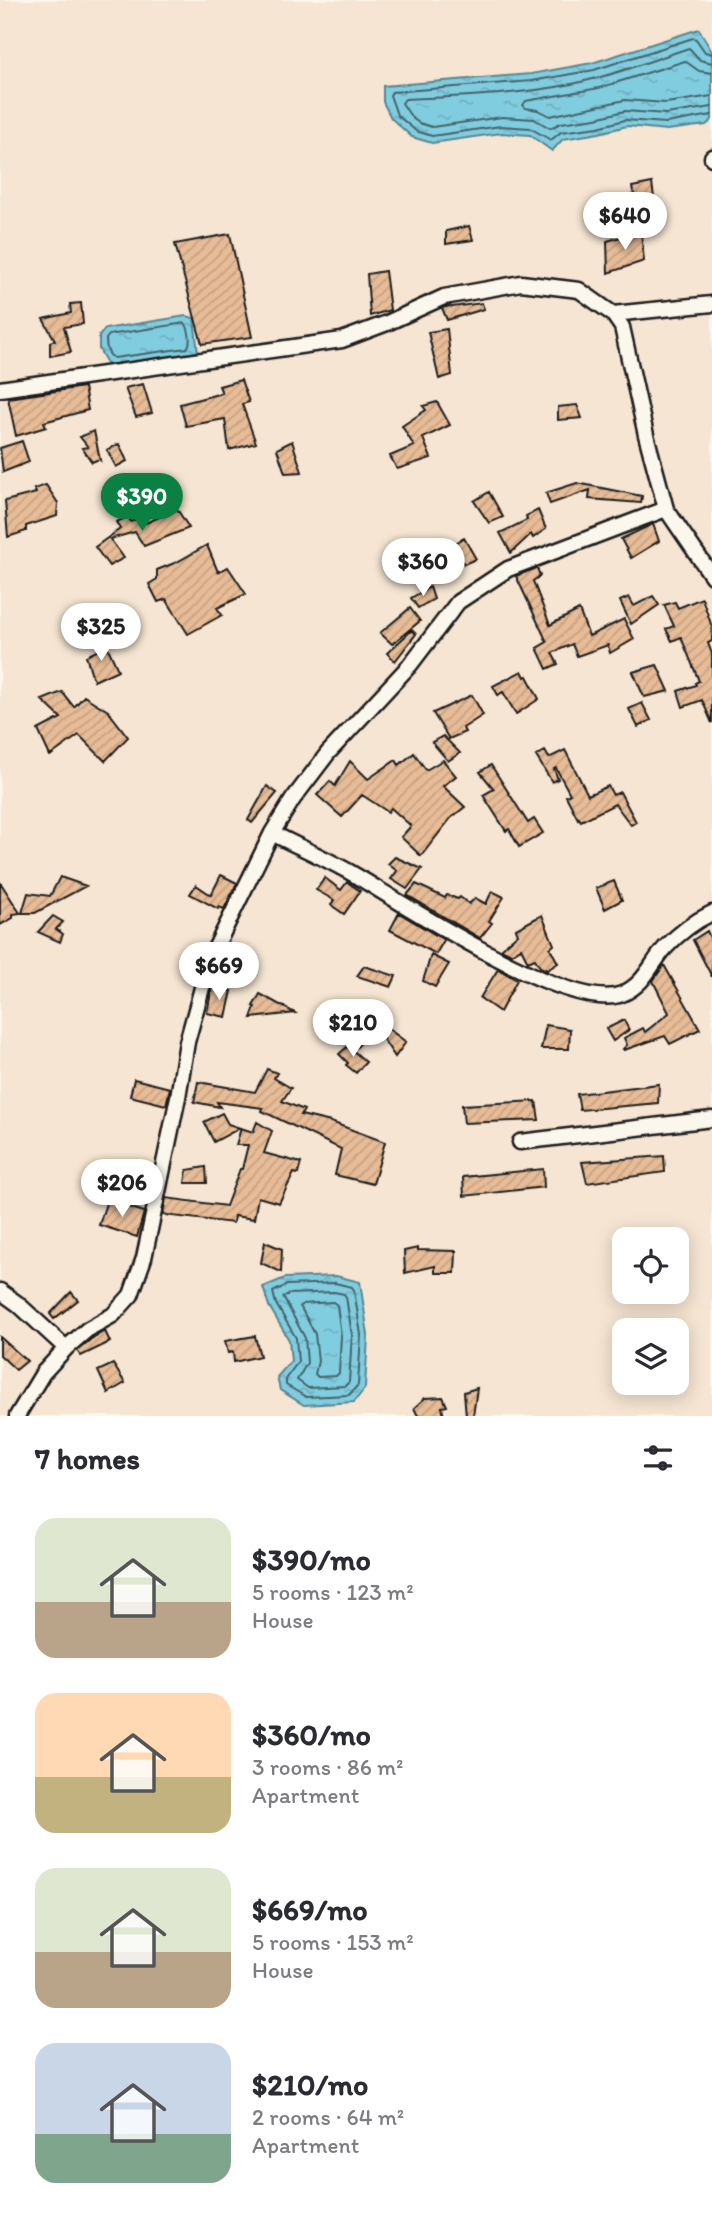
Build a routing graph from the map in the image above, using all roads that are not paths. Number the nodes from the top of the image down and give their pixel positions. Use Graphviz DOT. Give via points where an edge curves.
graph roads {
  1 [pos="712,304"];
  2 [pos="613,314"];
  3 [pos="0,389"];
  4 [pos="666,509"];
  5 [pos="712,576"];
  6 [pos="272,833"];
  7 [pos="712,913"];
  8 [pos="712,1119"];
  9 [pos="520,1142"];
  10 [pos="0,1291"];
  11 [pos="66,1349"];
  12 [pos="17,1416"];
  1 -- 2 [label="street"];
  2 -- 3 [label="street" via="579,290 521,283 444,297 342,340"];
  2 -- 4 [label="street" via="622,327"];
  4 -- 5 [label="street"];
  4 -- 6 [label="street" via="508,569 458,602 410,665 328,753"];
  6 -- 7 [label="street" via="351,872 509,965 575,991 620,995 637,985 685,931"];
  6 -- 11 [label="street" via="210,959 187,1042 144,1258 131,1295 113,1315"];
  8 -- 9 [label="street"];
  10 -- 11 [label="street"];
  11 -- 12 [label="street" via="43,1373"];
}
